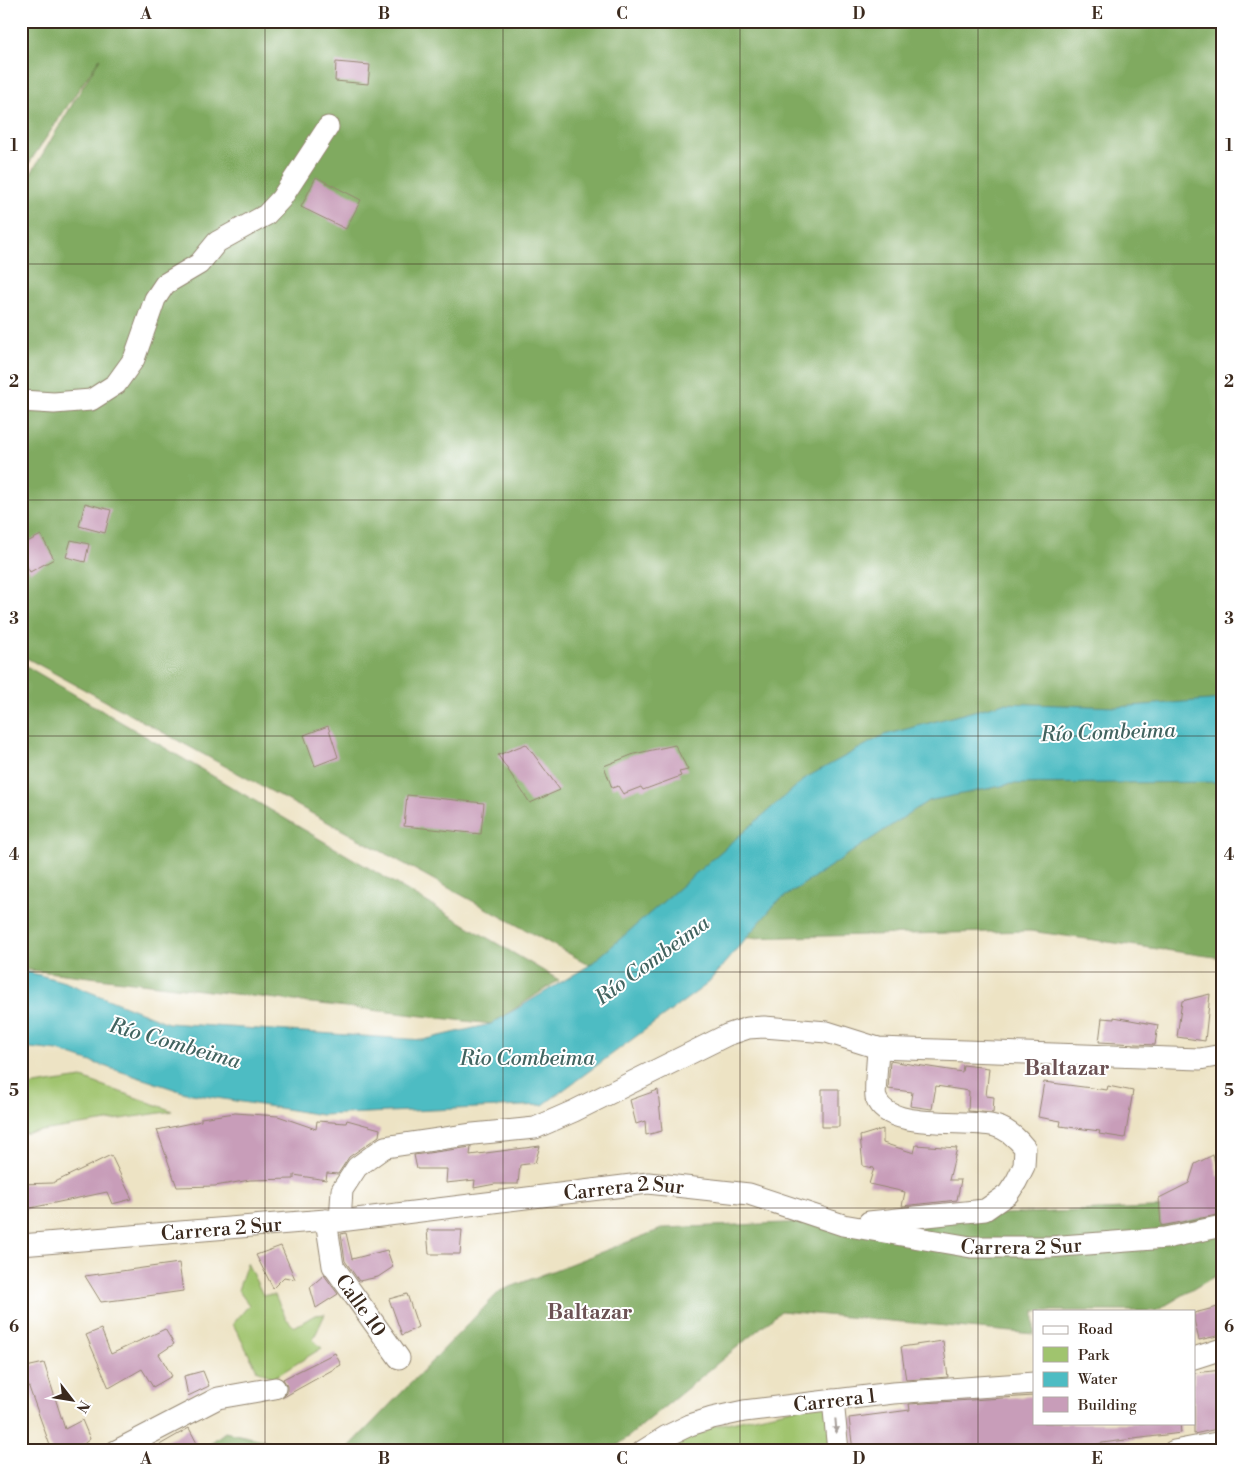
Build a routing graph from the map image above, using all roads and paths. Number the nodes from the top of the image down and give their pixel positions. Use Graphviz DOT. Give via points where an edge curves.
graph roads {
  1 [pos="328,128"];
  2 [pos="21,401"];
  3 [pos="878,1048"];
  4 [pos="1222,1055"];
  5 [pos="333,1221"];
  6 [pos="843,1224"];
  7 [pos="1222,1226"];
  8 [pos="21,1245"];
  9 [pos="1222,1350"];
  10 [pos="1196,1357"];
  11 [pos="400,1358"];
  12 [pos="1033,1382"];
  13 [pos="275,1388"];
  14 [pos="834,1400"];
  15 [pos="1222,1442"];
  16 [pos="116,1451"];
  17 [pos="643,1451"];
  18 [pos="838,1451"];
  19 [pos="1174,1451"];
  1 -- 2 [label="street" via="281,199 266,215 217,242 199,264 165,284 156,299 134,359 116,384 92,400"];
  3 -- 4 [label="street, Calle 10" via="1200,1059"];
  3 -- 5 [label="street, Calle 10" via="827,1032 764,1026 748,1028 726,1035 535,1128 385,1147 357,1167 342,1190"];
  3 -- 6 [label="street" via="876,1098 886,1112 905,1120 995,1126 1013,1134 1025,1148 1024,1166 1008,1194 985,1210"];
  5 -- 6 [label="street, Carrera 2 Sur" via="648,1183 749,1194"];
  5 -- 8 [label="street, Carrera 2 Sur"];
  5 -- 11 [label="street, Calle 10" via="333,1266"];
  6 -- 7 [label="street, Carrera 2 Sur" via="971,1247 1039,1247 1166,1238"];
  9 -- 10 [label="street"];
  12 -- 14 [label="street, Carrera 1"];
  13 -- 16 [label="street" via="218,1398"];
  14 -- 17 [label="street, Carrera 1" via="712,1418 683,1429"];
  14 -- 18 [label="street, one-way"];
  15 -- 19 [label="street"];
}
